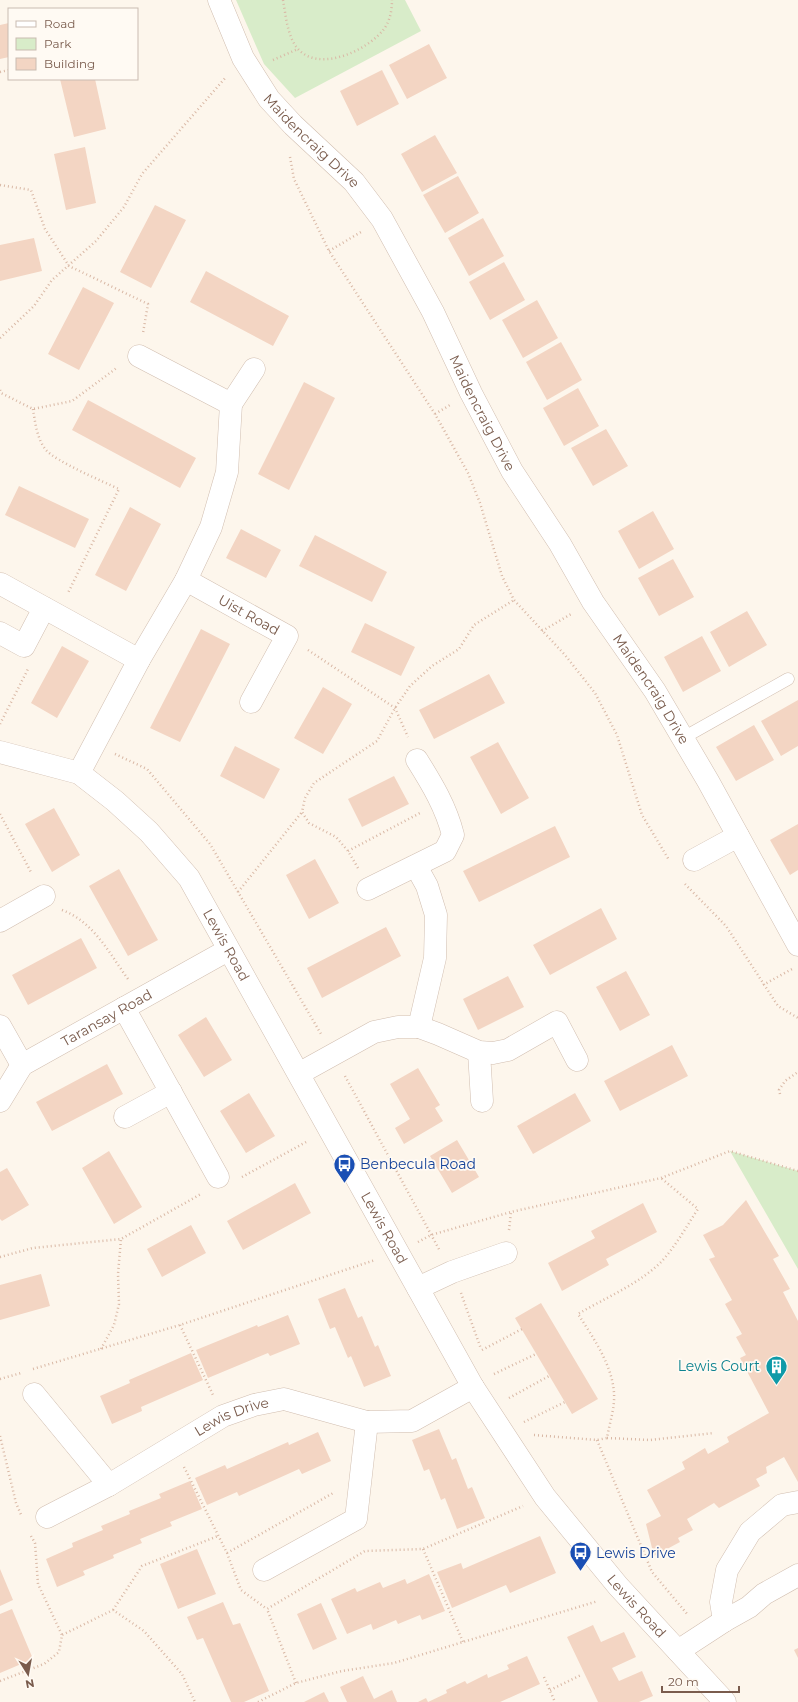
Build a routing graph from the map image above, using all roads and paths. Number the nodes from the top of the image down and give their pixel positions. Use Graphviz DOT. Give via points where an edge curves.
graph roads {
  1 [pos="220,0"];
  2 [pos="283,0"];
  3 [pos="392,0"];
  4 [pos="243,58"];
  5 [pos="293,125"];
  6 [pos="0,185"];
  7 [pos="382,219"];
  8 [pos="329,251"];
  9 [pos="69,266"];
  10 [pos="0,338"];
  11 [pos="139,356"];
  12 [pos="254,369"];
  13 [pos="0,390"];
  14 [pos="231,404"];
  15 [pos="33,409"];
  16 [pos="186,580"];
  17 [pos="1,584"];
  18 [pos="514,600"];
  19 [pos="593,602"];
  20 [pos="51,612"];
  21 [pos="542,631"];
  22 [pos="0,633"];
  23 [pos="287,636"];
  24 [pos="24,646"];
  25 [pos="139,660"];
  26 [pos="788,679"];
  27 [pos="251,702"];
  28 [pos="395,708"];
  29 [pos="0,724"];
  30 [pos="683,738"];
  31 [pos="0,752"];
  32 [pos="417,760"];
  33 [pos="79,773"];
  34 [pos="441,801"];
  35 [pos="302,812"];
  36 [pos="0,814"];
  37 [pos="738,836"];
  38 [pos="348,851"];
  39 [pos="694,860"];
  40 [pos="670,861"];
  41 [pos="416,866"];
  42 [pos="682,879"];
  43 [pos="368,889"];
  44 [pos="238,892"];
  45 [pos="44,896"];
  46 [pos="792,919"];
  47 [pos="0,920"];
  48 [pos="798,945"];
  49 [pos="228,950"];
  50 [pos="795,967"];
  51 [pos="763,985"];
  52 [pos="132,1003"];
  53 [pos="798,1018"];
  54 [pos="0,1026"];
  55 [pos="419,1028"];
  56 [pos="479,1052"];
  57 [pos="578,1060"];
  58 [pos="22,1065"];
  59 [pos="798,1072"];
  60 [pos="300,1073"];
  61 [pos="171,1092"];
  62 [pos="780,1094"];
  63 [pos="0,1101"];
  64 [pos="482,1101"];
  65 [pos="125,1117"];
  66 [pos="329,1129"];
  67 [pos="798,1171"];
  68 [pos="661,1178"];
  69 [pos="220,1182"];
  70 [pos="511,1212"];
  71 [pos="121,1239"];
  72 [pos="398,1253"];
  73 [pos="506,1253"];
  74 [pos="0,1257"];
  75 [pos="418,1288"];
  76 [pos="180,1325"];
  77 [pos="522,1330"];
  78 [pos="100,1349"];
  79 [pos="482,1350"];
  80 [pos="536,1354"];
  81 [pos="492,1376"];
  82 [pos="549,1376"];
  83 [pos="0,1379"];
  84 [pos="473,1387"];
  85 [pos="34,1394"];
  86 [pos="504,1402"];
  87 [pos="565,1402"];
  88 [pos="223,1416"];
  89 [pos="367,1422"];
  90 [pos="518,1425"];
  91 [pos="714,1433"];
  92 [pos="531,1435"];
  93 [pos="0,1436"];
  94 [pos="607,1438"];
  95 [pos="597,1440"];
  96 [pos="174,1447"];
  97 [pos="109,1485"];
  98 [pos="359,1490"];
  99 [pos="545,1497"];
  100 [pos="798,1502"];
  101 [pos="47,1517"];
  102 [pos="24,1521"];
  103 [pos="30,1533"];
  104 [pos="218,1536"];
  105 [pos="423,1549"];
  106 [pos="227,1553"];
  107 [pos="264,1570"];
  108 [pos="798,1575"];
  109 [pos="618,1586"];
  110 [pos="267,1609"];
  111 [pos="113,1610"];
  112 [pos="715,1626"];
  113 [pos="62,1635"];
  114 [pos="463,1642"];
  115 [pos="678,1651"];
  116 [pos="580,1675"];
  117 [pos="544,1677"];
  118 [pos="0,1680"];
  119 [pos="296,1683"];
  120 [pos="550,1690"];
  121 [pos="195,1702"];
  122 [pos="258,1702"];
  123 [pos="555,1702"];
  124 [pos="725,1702"];
  1 -- 4 [label="street, Maidencraig Drive"];
  2 -- 3 [label="path" via="288,28 298,49 314,59 335,60 364,46 384,29 392,10"];
  4 -- 5 [label="street, Maidencraig Drive" via="269,99"];
  4 -- 9 [label="path" via="142,174 124,207 101,236"];
  5 -- 7 [label="street, Maidencraig Drive" via="354,182"];
  5 -- 8 [label="path" via="288,149 294,179"];
  6 -- 9 [label="path" via="31,190 45,229"];
  7 -- 8 [label="path"];
  7 -- 19 [label="street, Maidencraig Drive" via="433,312 471,393 512,471 560,544"];
  8 -- 18 [label="path" via="435,414 468,473 502,576"];
  9 -- 10 [label="path" via="52,280 34,306"];
  9 -- 11 [label="path" via="148,304"];
  11 -- 14 [label="street"];
  11 -- 15 [label="path" via="114,370 72,401"];
  12 -- 14 [label="street"];
  13 -- 15 [label="path" via="1,393"];
  14 -- 16 [label="street" via="227,472 211,527"];
  15 -- 20 [label="path" via="36,427 46,450 56,458 119,489"];
  16 -- 23 [label="street, Uist Road"];
  16 -- 25 [label="street"];
  17 -- 20 [label="street"];
  18 -- 21 [label="path"];
  18 -- 28 [label="path" via="474,625 459,649 432,666 410,686"];
  19 -- 21 [label="path"];
  19 -- 30 [label="street, Maidencraig Drive" via="655,691"];
  20 -- 24 [label="street"];
  20 -- 25 [label="street"];
  21 -- 40 [label="path" via="596,693 617,735 642,815"];
  22 -- 24 [label="street"];
  23 -- 27 [label="street, Uist Road"];
  23 -- 28 [label="path"];
  24 -- 29 [label="path" via="30,665"];
  25 -- 33 [label="street"];
  26 -- 30 [label="lane"];
  28 -- 32 [label="path"];
  28 -- 35 [label="path" via="377,741 314,783 305,798"];
  30 -- 37 [label="street, Maidencraig Drive"];
  31 -- 33 [label="street, Lewis Road"];
  32 -- 34 [label="street"];
  33 -- 49 [label="street, Lewis Road" via="149,832 189,878"];
  34 -- 38 [label="path"];
  34 -- 41 [label="street" via="453,835 445,851"];
  35 -- 38 [label="path" via="309,823 336,837"];
  35 -- 44 [label="path"];
  36 -- 45 [label="path"];
  37 -- 39 [label="street"];
  37 -- 46 [label="street, Maidencraig Drive"];
  38 -- 43 [label="path"];
  41 -- 43 [label="street"];
  41 -- 55 [label="street" via="427,886 436,915 435,958"];
  42 -- 51 [label="path" via="726,926"];
  45 -- 47 [label="street"];
  45 -- 52 [label="path" via="50,906 74,915 92,928"];
  46 -- 48 [label="street, Maidencraig Drive"];
  49 -- 52 [label="street, Taransay Road"];
  49 -- 60 [label="street, Lewis Road"];
  50 -- 51 [label="path"];
  51 -- 53 [label="path" via="778,1006"];
  52 -- 58 [label="street, Taransay Road"];
  52 -- 61 [label="street"];
  54 -- 58 [label="street"];
  55 -- 56 [label="street"];
  55 -- 60 [label="street" via="398,1027 374,1032"];
  56 -- 57 [label="street" via="494,1053 508,1050 556,1022"];
  56 -- 64 [label="street"];
  58 -- 63 [label="street, Taransay Road"];
  59 -- 62 [label="path" via="785,1081 779,1090"];
  60 -- 66 [label="street, Lewis Road"];
  61 -- 65 [label="street"];
  61 -- 69 [label="street"];
  66 -- 69 [label="path" via="248,1175"];
  66 -- 72 [label="street, Lewis Road"];
  67 -- 68 [label="path" via="730,1151"];
  68 -- 70 [label="path"];
  68 -- 94 [label="path" via="698,1209 660,1262 635,1281 578,1314 593,1337 610,1372 614,1400"];
  69 -- 71 [label="path"];
  70 -- 72 [label="path" via="431,1235"];
  70 -- 73 [label="path"];
  71 -- 74 [label="path" via="40,1247"];
  71 -- 78 [label="path" via="119,1304 114,1325"];
  72 -- 75 [label="street, Lewis Road"];
  72 -- 76 [label="path"];
  73 -- 75 [label="street" via="452,1272"];
  75 -- 84 [label="street, Lewis Road"];
  76 -- 78 [label="path"];
  76 -- 88 [label="path"];
  77 -- 79 [label="path"];
  78 -- 83 [label="path"];
  80 -- 81 [label="path"];
  82 -- 86 [label="path"];
  84 -- 89 [label="street, Lewis Drive" via="412,1421"];
  84 -- 99 [label="street, Lewis Road"];
  85 -- 97 [label="street"];
  87 -- 90 [label="path"];
  88 -- 89 [label="street, Lewis Drive" via="254,1405 284,1399"];
  88 -- 96 [label="street, Lewis Drive"];
  89 -- 98 [label="street"];
  91 -- 94 [label="path" via="650,1440"];
  92 -- 95 [label="path"];
  93 -- 102 [label="path" via="16,1503"];
  94 -- 95 [label="path"];
  95 -- 112 [label="path" via="652,1572 690,1617"];
  96 -- 97 [label="street, Lewis Drive"];
  96 -- 104 [label="path"];
  97 -- 101 [label="street, Lewis Drive"];
  98 -- 106 [label="path" via="342,1488"];
  98 -- 107 [label="street" via="356,1519"];
  99 -- 105 [label="path"];
  99 -- 109 [label="street, Lewis Road"];
  100 -- 112 [label="street" via="782,1505 750,1532 727,1570"];
  103 -- 113 [label="path" via="35,1543 38,1584"];
  104 -- 106 [label="path"];
  104 -- 111 [label="path" via="142,1566"];
  105 -- 110 [label="path" via="365,1551"];
  105 -- 114 [label="path"];
  106 -- 110 [label="path" via="241,1590"];
  108 -- 112 [label="street"];
  109 -- 114 [label="path" via="600,1600"];
  109 -- 115 [label="street, Lewis Road"];
  110 -- 119 [label="path"];
  111 -- 113 [label="path"];
  111 -- 121 [label="path" via="144,1631 182,1674"];
  112 -- 115 [label="street"];
  113 -- 118 [label="path" via="59,1652 44,1664"];
  114 -- 119 [label="path" via="394,1663 342,1671"];
  115 -- 124 [label="street, Lewis Road"];
  116 -- 120 [label="path"];
  117 -- 120 [label="path"];
  119 -- 122 [label="path"];
  120 -- 123 [label="path"];
}
